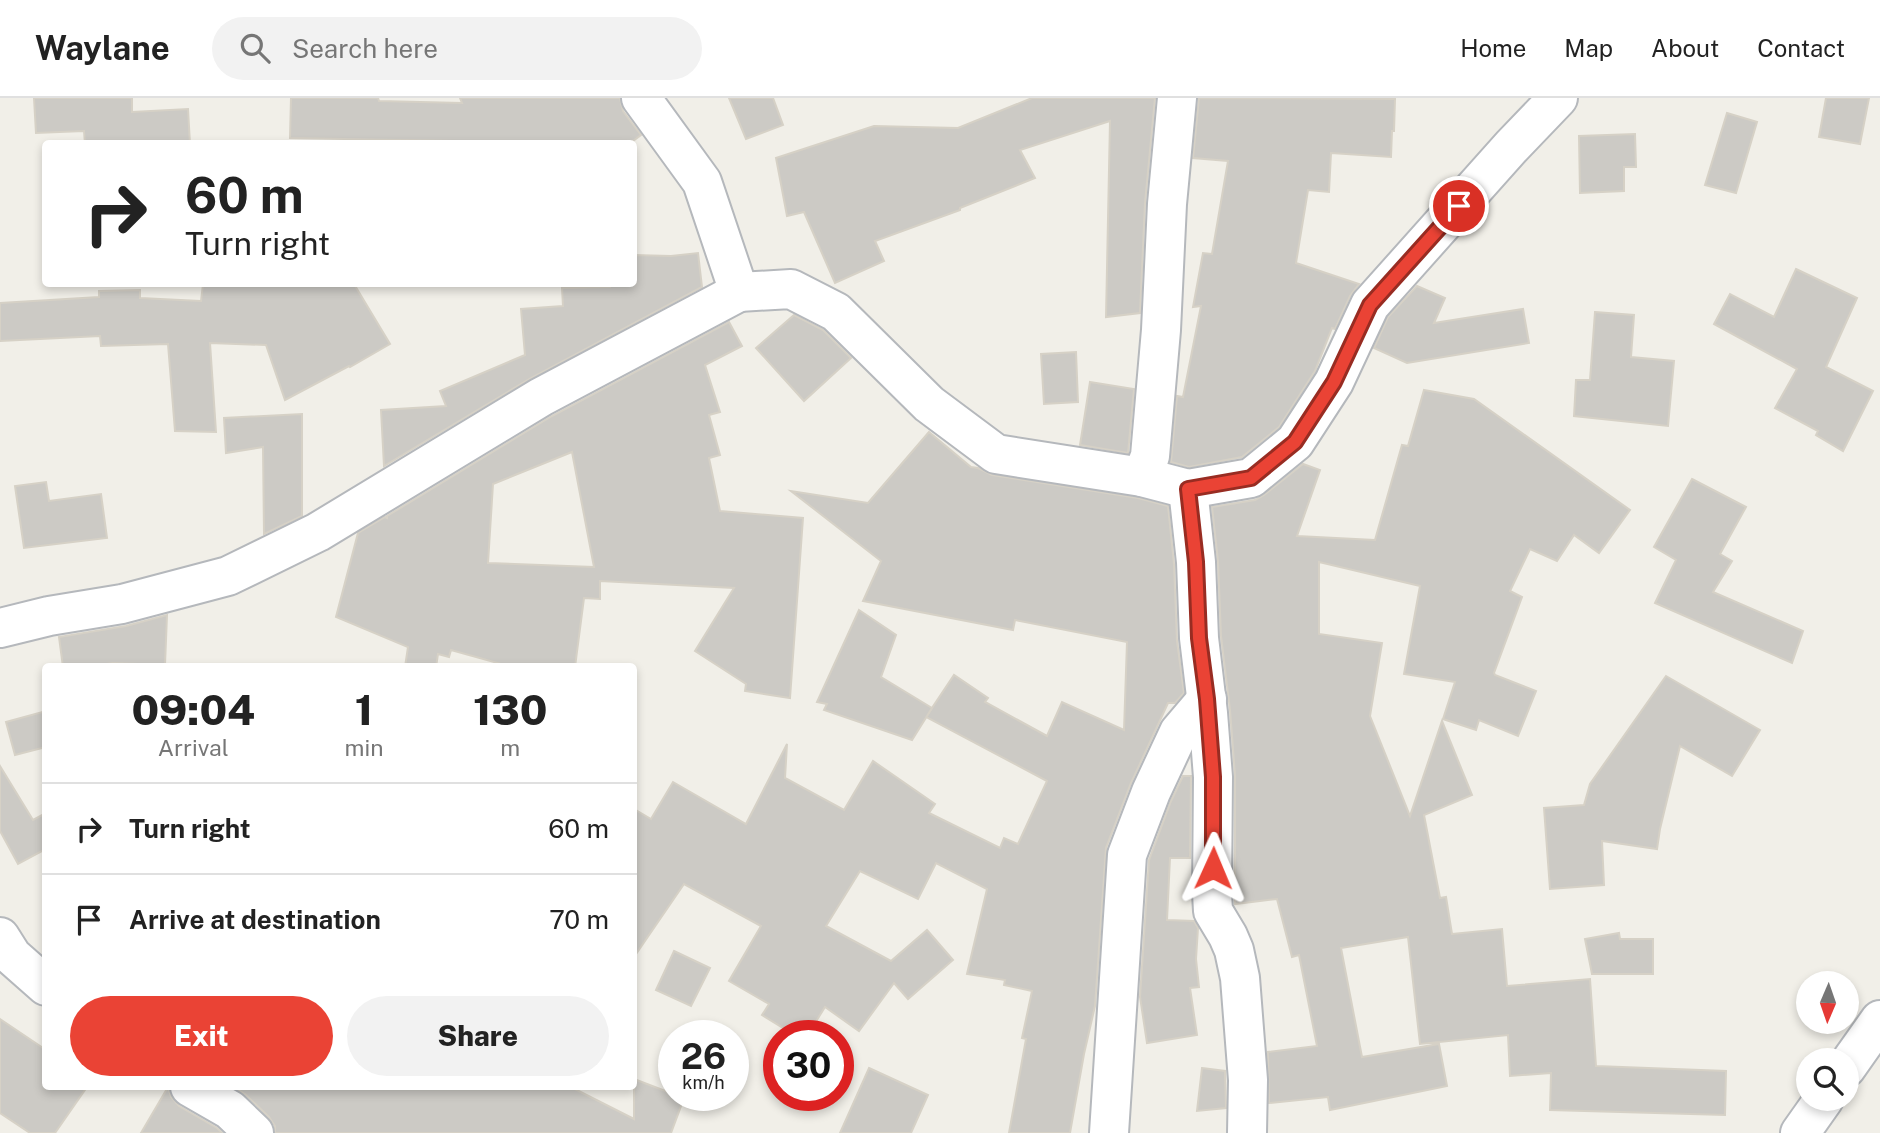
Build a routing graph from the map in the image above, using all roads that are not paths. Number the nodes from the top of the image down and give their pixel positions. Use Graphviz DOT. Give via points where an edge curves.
graph roads {
  1 [pos="641,98"];
  2 [pos="1177,98"];
  3 [pos="1558,98"];
  4 [pos="739,292"];
  5 [pos="1142,477"];
  6 [pos="1188,489"];
  7 [pos="0,628"];
  8 [pos="1207,699"];
  9 [pos="0,937"];
  10 [pos="42,982"];
  11 [pos="1880,1020"];
  12 [pos="1859,1050"];
  13 [pos="195,1090"];
  14 [pos="1816,1111"];
  15 [pos="254,1133"];
  16 [pos="1109,1133"];
  17 [pos="1247,1133"];
  18 [pos="1800,1133"];
  1 -- 4 [label="street" via="702,181"];
  2 -- 5 [label="street" via="1150,456"];
  3 -- 6 [label="street" via="1370,305 1334,382 1295,442 1251,478"];
  4 -- 5 [label="street" via="791,289 836,312 929,404 996,454"];
  4 -- 7 [label="street" via="541,397 318,532 228,576 122,604"];
  5 -- 6 [label="street"];
  6 -- 8 [label="street"];
  8 -- 16 [label="street" via="1179,732 1127,855"];
  8 -- 17 [label="street" via="1213,777 1213,911 1234,950 1240,978"];
  9 -- 10 [label="street" via="12,956"];
  11 -- 12 [label="street"];
  13 -- 15 [label="street" via="230,1110"];
  14 -- 18 [label="street"];
}
